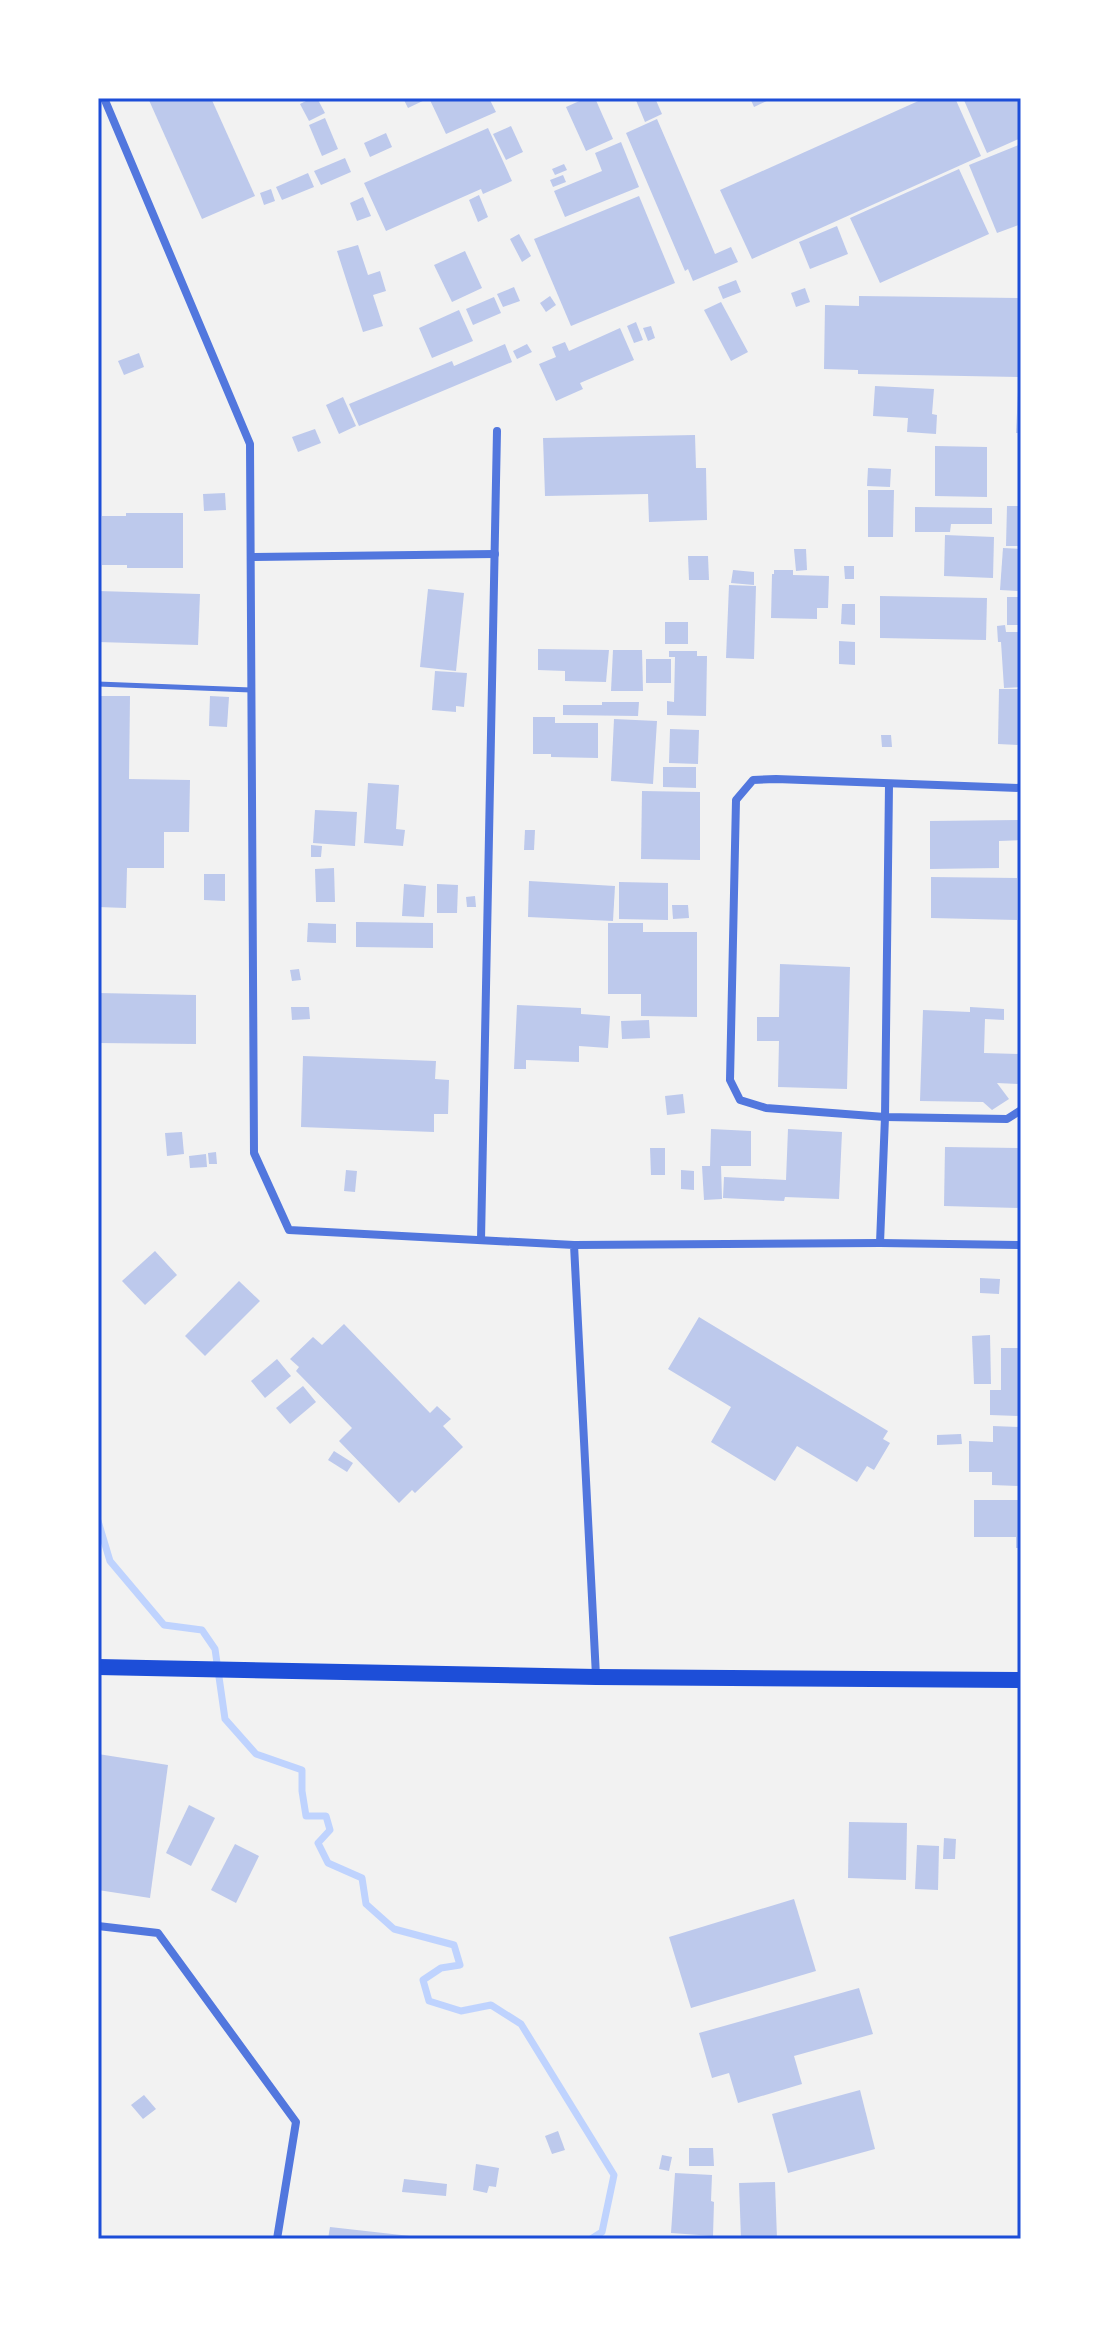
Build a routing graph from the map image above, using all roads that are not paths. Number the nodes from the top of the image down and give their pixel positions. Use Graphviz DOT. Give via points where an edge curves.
graph roads {
  1 [pos="104,98"];
  2 [pos="497,431"];
  3 [pos="495,554"];
  4 [pos="251,557"];
  5 [pos="98,684"];
  6 [pos="252,690"];
  7 [pos="889,785"];
  8 [pos="1021,788"];
  9 [pos="1021,1110"];
  10 [pos="885,1117"];
  11 [pos="481,1240"];
  12 [pos="880,1243"];
  13 [pos="574,1245"];
  14 [pos="1021,1245"];
  15 [pos="98,1667"];
  16 [pos="596,1677"];
  17 [pos="1021,1680"];
  18 [pos="98,1926"];
  19 [pos="277,2239"];
  1 -- 4 [label="street" via="250,444"];
  2 -- 3 [label="street"];
  3 -- 4 [label="street"];
  3 -- 11 [label="street"];
  4 -- 6 [label="street"];
  5 -- 6 [label="lane"];
  6 -- 11 [label="street" via="254,1153 289,1230"];
  7 -- 8 [label="street"];
  7 -- 10 [label="street"];
  7 -- 10 [label="street" via="753,780 736,800 730,1080 740,1100 766,1108"];
  9 -- 10 [label="street" via="1007,1119"];
  10 -- 12 [label="street"];
  11 -- 13 [label="street"];
  12 -- 13 [label="street"];
  12 -- 14 [label="street"];
  13 -- 16 [label="street"];
  15 -- 16 [label="main road"];
  16 -- 17 [label="main road"];
  18 -- 19 [label="street" via="158,1933 296,2122"];
}
